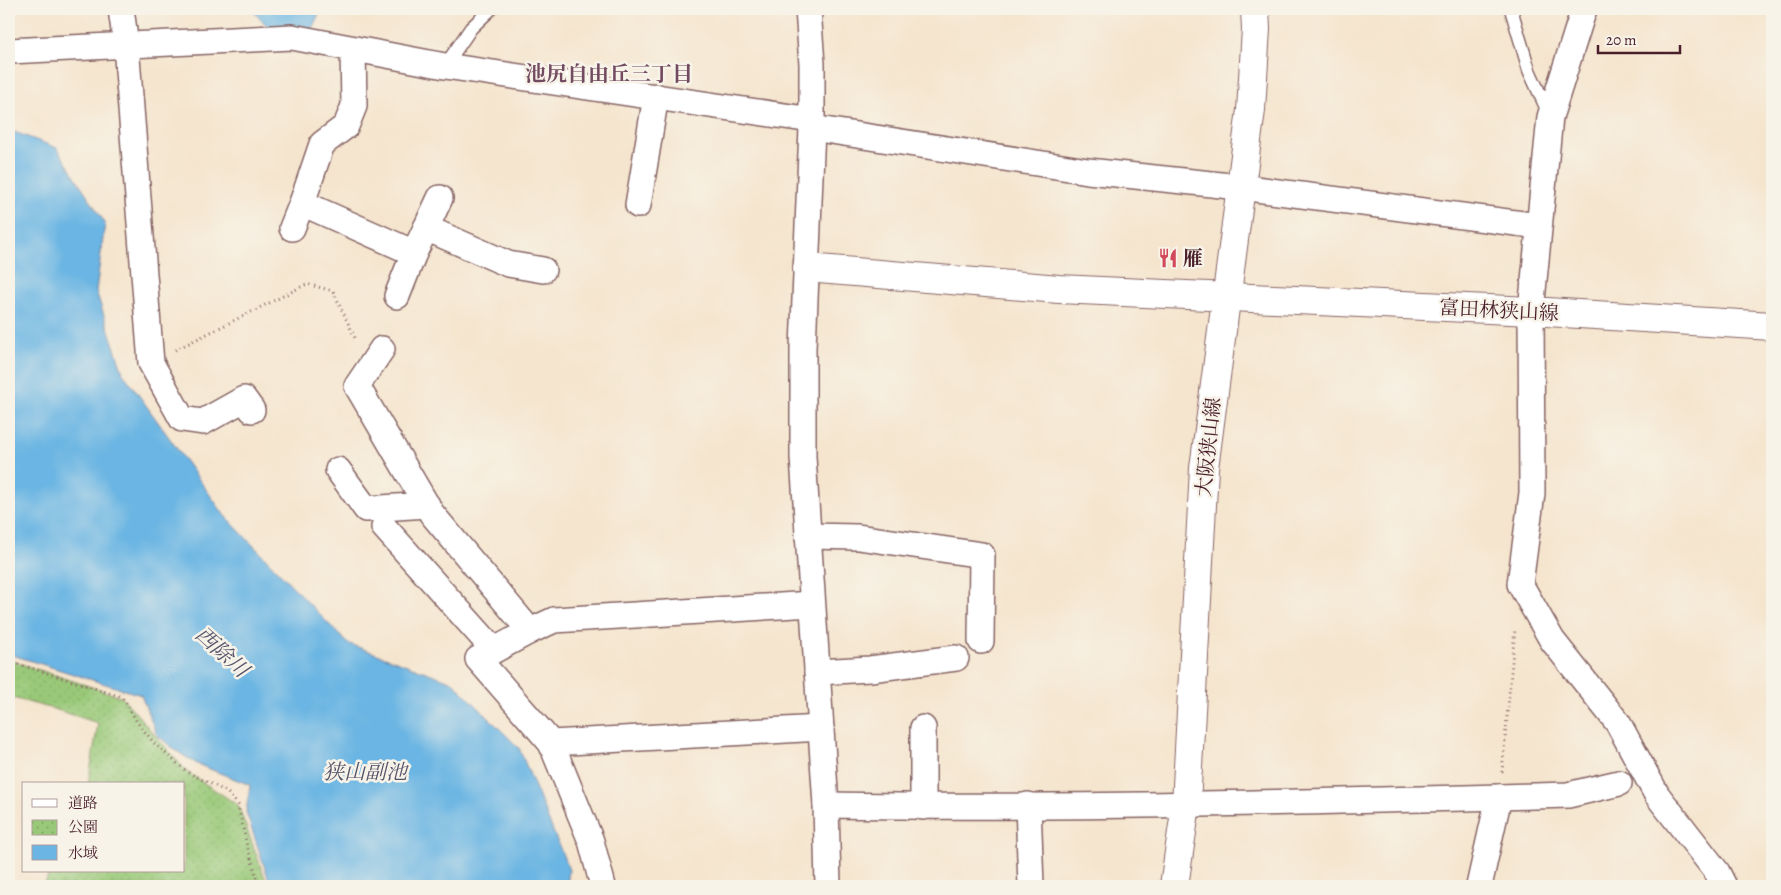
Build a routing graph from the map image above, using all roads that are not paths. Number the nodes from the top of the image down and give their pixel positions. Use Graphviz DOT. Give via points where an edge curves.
graph roads {
  1 [pos="121,9"];
  2 [pos="491,9"];
  3 [pos="808,9"];
  4 [pos="1255,9"];
  5 [pos="1511,9"];
  6 [pos="1584,9"];
  7 [pos="126,45"];
  8 [pos="353,49"];
  9 [pos="9,51"];
  10 [pos="445,66"];
  11 [pos="656,96"];
  12 [pos="1550,117"];
  13 [pos="812,124"];
  14 [pos="1240,187"];
  15 [pos="440,198"];
  16 [pos="302,203"];
  17 [pos="638,205"];
  18 [pos="1539,226"];
  19 [pos="292,228"];
  20 [pos="426,228"];
  21 [pos="414,253"];
  22 [pos="806,268"];
  23 [pos="543,270"];
  24 [pos="397,296"];
  25 [pos="1225,297"];
  26 [pos="1531,311"];
  27 [pos="1772,326"];
  28 [pos="376,358"];
  29 [pos="252,410"];
  30 [pos="338,470"];
  31 [pos="427,505"];
  32 [pos="384,527"];
  33 [pos="808,536"];
  34 [pos="812,604"];
  35 [pos="530,631"];
  36 [pos="982,641"];
  37 [pos="494,650"];
  38 [pos="956,658"];
  39 [pos="817,672"];
  40 [pos="821,728"];
  41 [pos="923,728"];
  42 [pos="551,742"];
  43 [pos="1618,783"];
  44 [pos="1500,797"];
  45 [pos="826,805"];
  46 [pos="1028,805"];
  47 [pos="1186,805"];
  48 [pos="922,807"];
  49 [pos="603,886"];
  50 [pos="828,886"];
  51 [pos="1031,886"];
  52 [pos="1174,886"];
  53 [pos="1479,886"];
  54 [pos="1724,886"];
  1 -- 7 [label="street"];
  2 -- 10 [label="lane" via="471,28"];
  3 -- 13 [label="street"];
  4 -- 14 [label="main road, 大阪狭山線" via="1251,110"];
  5 -- 12 [label="lane" via="1529,70"];
  6 -- 12 [label="street"];
  7 -- 8 [label="street" via="292,37"];
  7 -- 9 [label="street"];
  7 -- 29 [label="street" via="151,363 182,419 203,422 244,399"];
  8 -- 10 [label="street"];
  8 -- 16 [label="street" via="354,106 346,126 322,144"];
  10 -- 11 [label="street"];
  11 -- 13 [label="street"];
  11 -- 17 [label="street"];
  12 -- 18 [label="street"];
  13 -- 14 [label="street" via="1088,171"];
  13 -- 22 [label="street"];
  14 -- 18 [label="street"];
  14 -- 25 [label="main road, 大阪狭山線"];
  15 -- 20 [label="street"];
  16 -- 19 [label="street"];
  16 -- 21 [label="street"];
  18 -- 26 [label="street"];
  20 -- 21 [label="street"];
  20 -- 23 [label="street" via="506,270"];
  21 -- 24 [label="street"];
  22 -- 25 [label="main road, 富田林狭山線" via="1059,289"];
  22 -- 33 [label="street" via="803,457"];
  25 -- 26 [label="main road, 富田林狭山線"];
  25 -- 47 [label="main road, 大阪狭山線" via="1204,468"];
  26 -- 27 [label="main road, 富田林狭山線"];
  26 -- 54 [label="street" via="1532,493 1520,584 1552,640 1618,723 1656,795 1717,872"];
  28 -- 31 [label="street" via="357,386"];
  30 -- 31 [label="street" via="366,509"];
  31 -- 35 [label="street"];
  32 -- 37 [label="street"];
  33 -- 34 [label="street"];
  33 -- 36 [label="street" via="858,537 982,555 991,606"];
  34 -- 35 [label="street" via="554,620"];
  34 -- 39 [label="street"];
  35 -- 37 [label="street"];
  37 -- 42 [label="street" via="478,659"];
  38 -- 39 [label="street"];
  39 -- 40 [label="street"];
  40 -- 42 [label="street"];
  40 -- 45 [label="street"];
  41 -- 48 [label="street"];
  42 -- 49 [label="street" via="591,841"];
  43 -- 44 [label="street" via="1568,795"];
  44 -- 47 [label="street"];
  44 -- 53 [label="street"];
  45 -- 48 [label="street"];
  45 -- 50 [label="street"];
  46 -- 47 [label="street"];
  46 -- 48 [label="street"];
  46 -- 51 [label="street"];
  47 -- 52 [label="main road, 大阪狭山線"];
}
